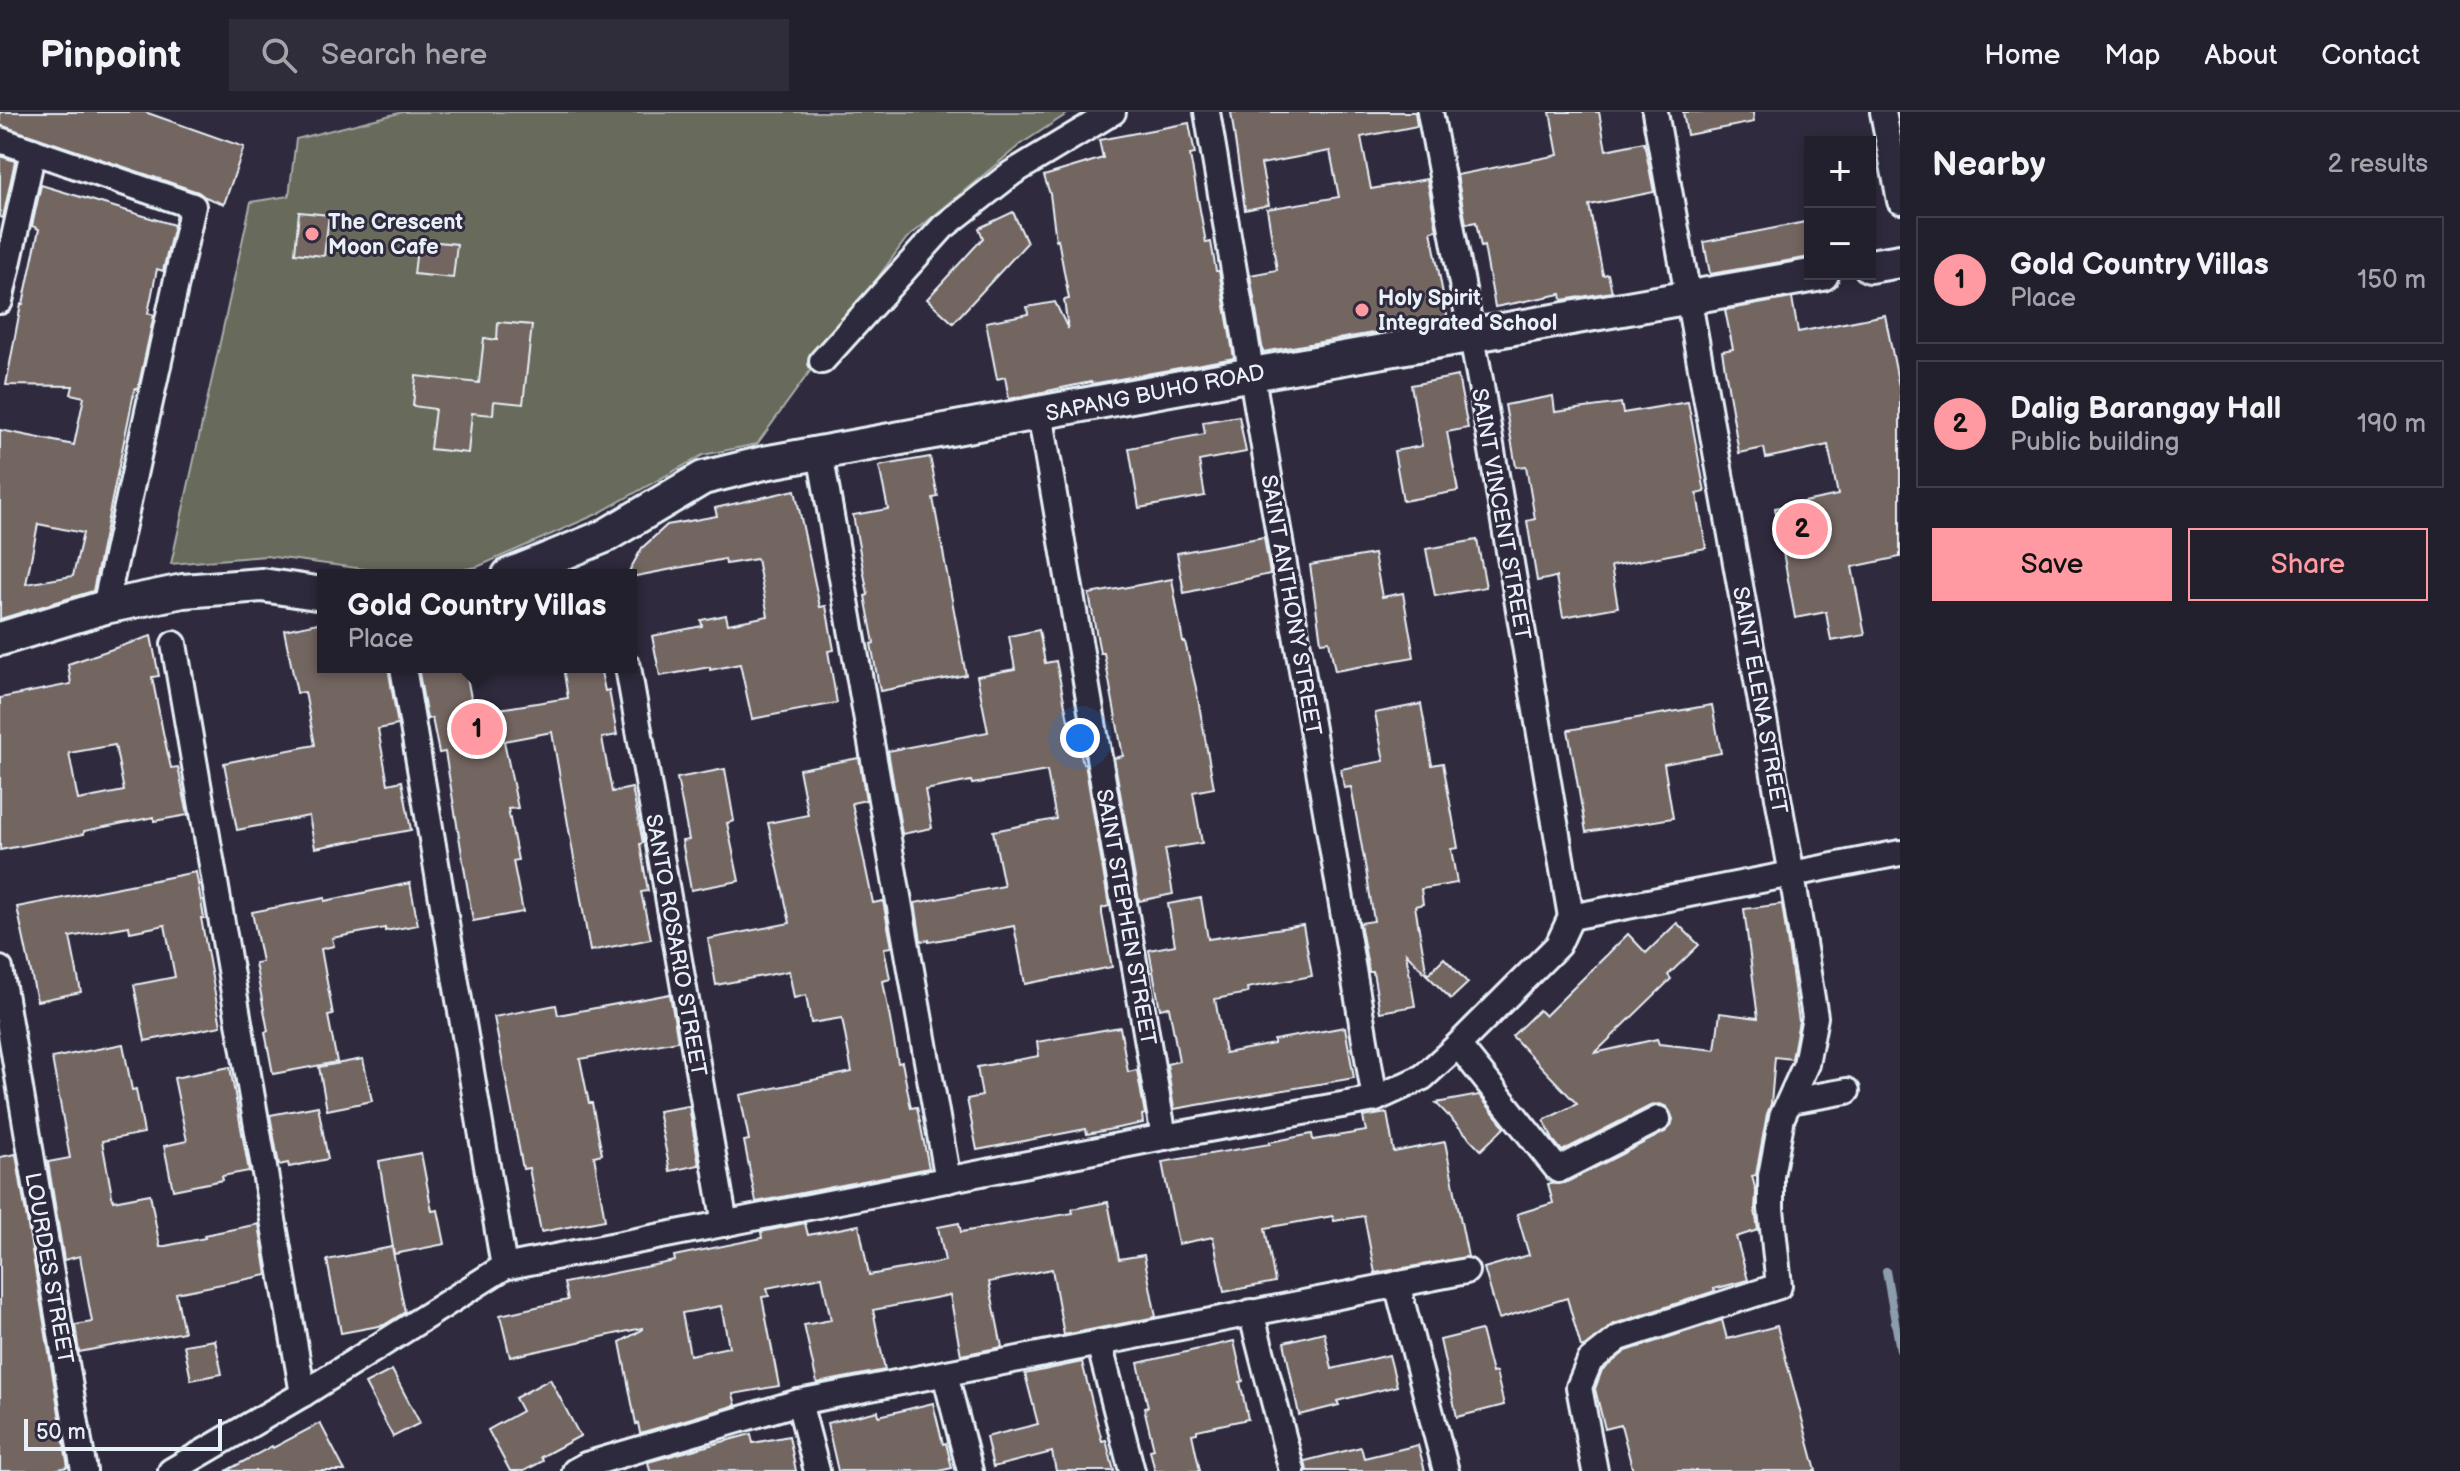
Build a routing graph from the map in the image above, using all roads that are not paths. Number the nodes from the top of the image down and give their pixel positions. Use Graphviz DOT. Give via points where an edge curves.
graph roads {
  1 [pos="1113,112"];
  2 [pos="1207,112"];
  3 [pos="1430,112"];
  4 [pos="1655,112"];
  5 [pos="1883,112"];
  6 [pos="0,140"];
  7 [pos="33,151"];
  8 [pos="1900,201"];
  9 [pos="1900,261"];
  10 [pos="1876,265"];
  11 [pos="1804,277"];
  12 [pos="1688,296"];
  13 [pos="0,301"];
  14 [pos="1472,335"];
  15 [pos="822,361"];
  16 [pos="1252,374"];
  17 [pos="1040,413"];
  18 [pos="820,453"];
  19 [pos="524,569"];
  20 [pos="317,593"];
  21 [pos="105,607"];
  22 [pos="0,639"];
  23 [pos="174,644"];
  24 [pos="404,673"];
  25 [pos="629,673"];
  26 [pos="1900,853"];
  27 [pos="1792,875"];
  28 [pos="1571,917"];
  29 [pos="0,969"];
  30 [pos="1458,1045"];
  31 [pos="1847,1091"];
  32 [pos="1375,1099"];
  33 [pos="1790,1101"];
  34 [pos="1658,1119"];
  35 [pos="1164,1137"];
  36 [pos="948,1180"];
  37 [pos="725,1224"];
  38 [pos="504,1267"];
  39 [pos="1466,1271"];
  40 [pos="1397,1284"];
  41 [pos="1251,1312"];
  42 [pos="1099,1343"];
  43 [pos="945,1374"];
  44 [pos="303,1394"];
  45 [pos="799,1402"];
  46 [pos="84,1471"];
  47 [pos="171,1471"];
  48 [pos="575,1471"];
  49 [pos="817,1471"];
  50 [pos="970,1471"];
  51 [pos="1132,1471"];
  52 [pos="1292,1471"];
  53 [pos="1446,1471"];
  54 [pos="1595,1471"];
  1 -- 15 [label="street" via="1012,173 943,227"];
  2 -- 16 [label="street, SAINT ANTHONY STREET"];
  3 -- 14 [label="street, SAINT VINCENT STREET"];
  4 -- 12 [label="street, SAINT ELENA STREET"];
  5 -- 8 [label="street"];
  6 -- 7 [label="street"];
  7 -- 13 [label="street"];
  7 -- 21 [label="street" via="193,206"];
  9 -- 10 [label="street"];
  11 -- 12 [label="street, SAPANG BUHO ROAD"];
  12 -- 14 [label="street, SAPANG BUHO ROAD"];
  12 -- 27 [label="street, SAINT ELENA STREET"];
  14 -- 16 [label="street, SAPANG BUHO ROAD"];
  14 -- 28 [label="street, SAINT VINCENT STREET"];
  16 -- 17 [label="street, SAPANG BUHO ROAD"];
  16 -- 32 [label="street, SAINT ANTHONY STREET"];
  17 -- 18 [label="street, SAPANG BUHO ROAD"];
  17 -- 35 [label="street, SAINT STEPHEN STREET"];
  18 -- 19 [label="street, SAPANG BUHO ROAD" via="703,478 605,536"];
  18 -- 36 [label="street"];
  20 -- 21 [label="street" via="262,585 183,591"];
  21 -- 22 [label="street"];
  23 -- 44 [label="street"];
  24 -- 38 [label="street"];
  25 -- 37 [label="street, SANTO ROSARIO STREET"];
  26 -- 27 [label="street"];
  27 -- 28 [label="street"];
  27 -- 33 [label="street, SAINT ELENA STREET" via="1815,1017 1806,1064"];
  28 -- 30 [label="street" via="1558,945"];
  29 -- 46 [label="street, LOURDES STREET"];
  30 -- 32 [label="street" via="1423,1077"];
  30 -- 34 [label="street" via="1558,1170"];
  31 -- 33 [label="street"];
  32 -- 35 [label="street"];
  33 -- 54 [label="street, SAINT ELENA STREET" via="1771,1176 1779,1286 1619,1338 1590,1361 1579,1387"];
  35 -- 36 [label="street"];
  36 -- 37 [label="street"];
  37 -- 38 [label="street"];
  38 -- 44 [label="street"];
  39 -- 40 [label="street"];
  40 -- 41 [label="street"];
  40 -- 53 [label="street"];
  41 -- 42 [label="street"];
  41 -- 52 [label="street"];
  42 -- 43 [label="street"];
  42 -- 51 [label="street"];
  43 -- 45 [label="street"];
  43 -- 50 [label="street"];
  44 -- 47 [label="street"];
  45 -- 48 [label="street"];
  45 -- 49 [label="street"];
}
